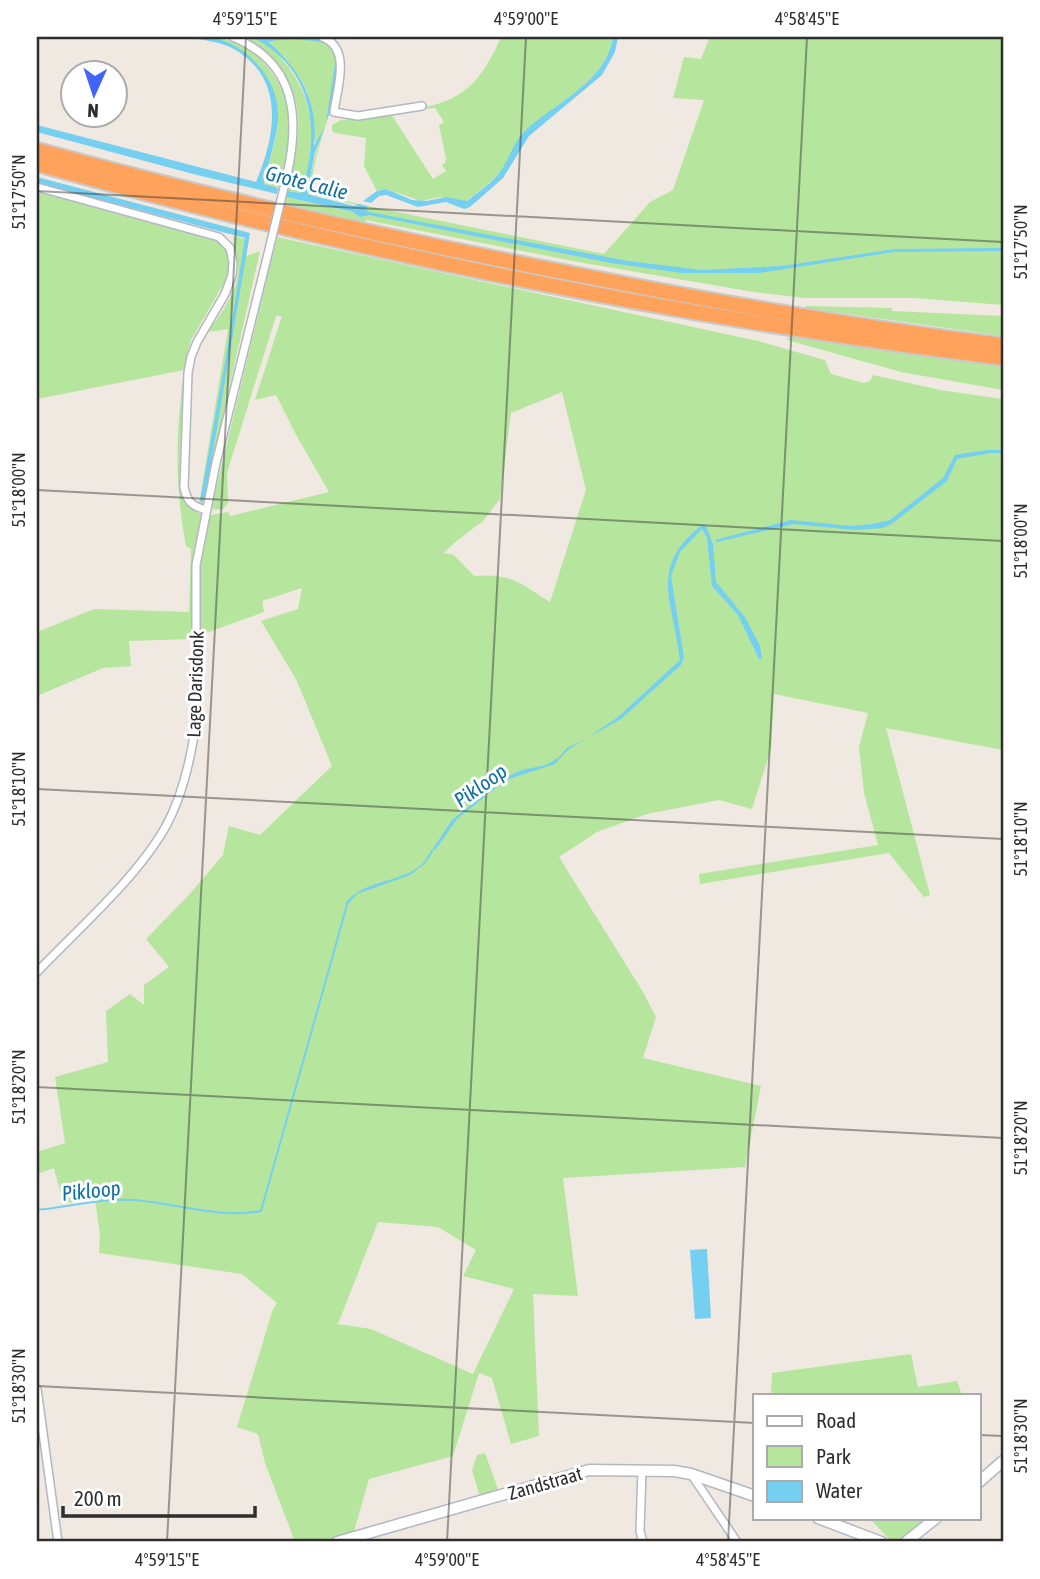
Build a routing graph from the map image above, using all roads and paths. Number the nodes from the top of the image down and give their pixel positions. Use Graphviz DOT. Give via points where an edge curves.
graph roads {
  1 [pos="233,37"];
  2 [pos="322,37"];
  3 [pos="422,106"];
  4 [pos="37,150"];
  5 [pos="37,164"];
  6 [pos="37,187"];
  7 [pos="1003,345"];
  8 [pos="1003,358"];
  9 [pos="206,510"];
  10 [pos="37,972"];
  11 [pos="37,1389"];
  12 [pos="1003,1461"];
  13 [pos="642,1470"];
  14 [pos="691,1474"];
  15 [pos="981,1480"];
  16 [pos="753,1495"];
  17 [pos="823,1520"];
  18 [pos="934,1520"];
  19 [pos="58,1542"];
  20 [pos="337,1542"];
  21 [pos="643,1542"];
  22 [pos="737,1542"];
  23 [pos="881,1542"];
  24 [pos="906,1542"];
  1 -- 9 [label="street, Lage Darisdonk, bridge" via="264,57 278,73 290,98 295,129"];
  2 -- 3 [label="street" via="334,43 341,57 334,113 358,116"];
  4 -- 7 [label="highway" via="427,246 684,296"];
  5 -- 8 [label="highway" via="288,228 475,269 698,312"];
  6 -- 9 [label="street" via="219,237 230,248 232,275 197,341 188,373 184,487 193,507"];
  9 -- 10 [label="street, Lage Darisdonk" via="197,565 196,723 182,790 144,861"];
  11 -- 19 [label="street"];
  12 -- 15 [label="street"];
  13 -- 14 [label="street, Zandstraat"];
  13 -- 20 [label="street, Zandstraat" via="574,1473"];
  13 -- 21 [label="street"];
  14 -- 16 [label="street, Zandstraat"];
  14 -- 22 [label="street"];
  17 -- 23 [label="street"];
  18 -- 24 [label="street"];
}
